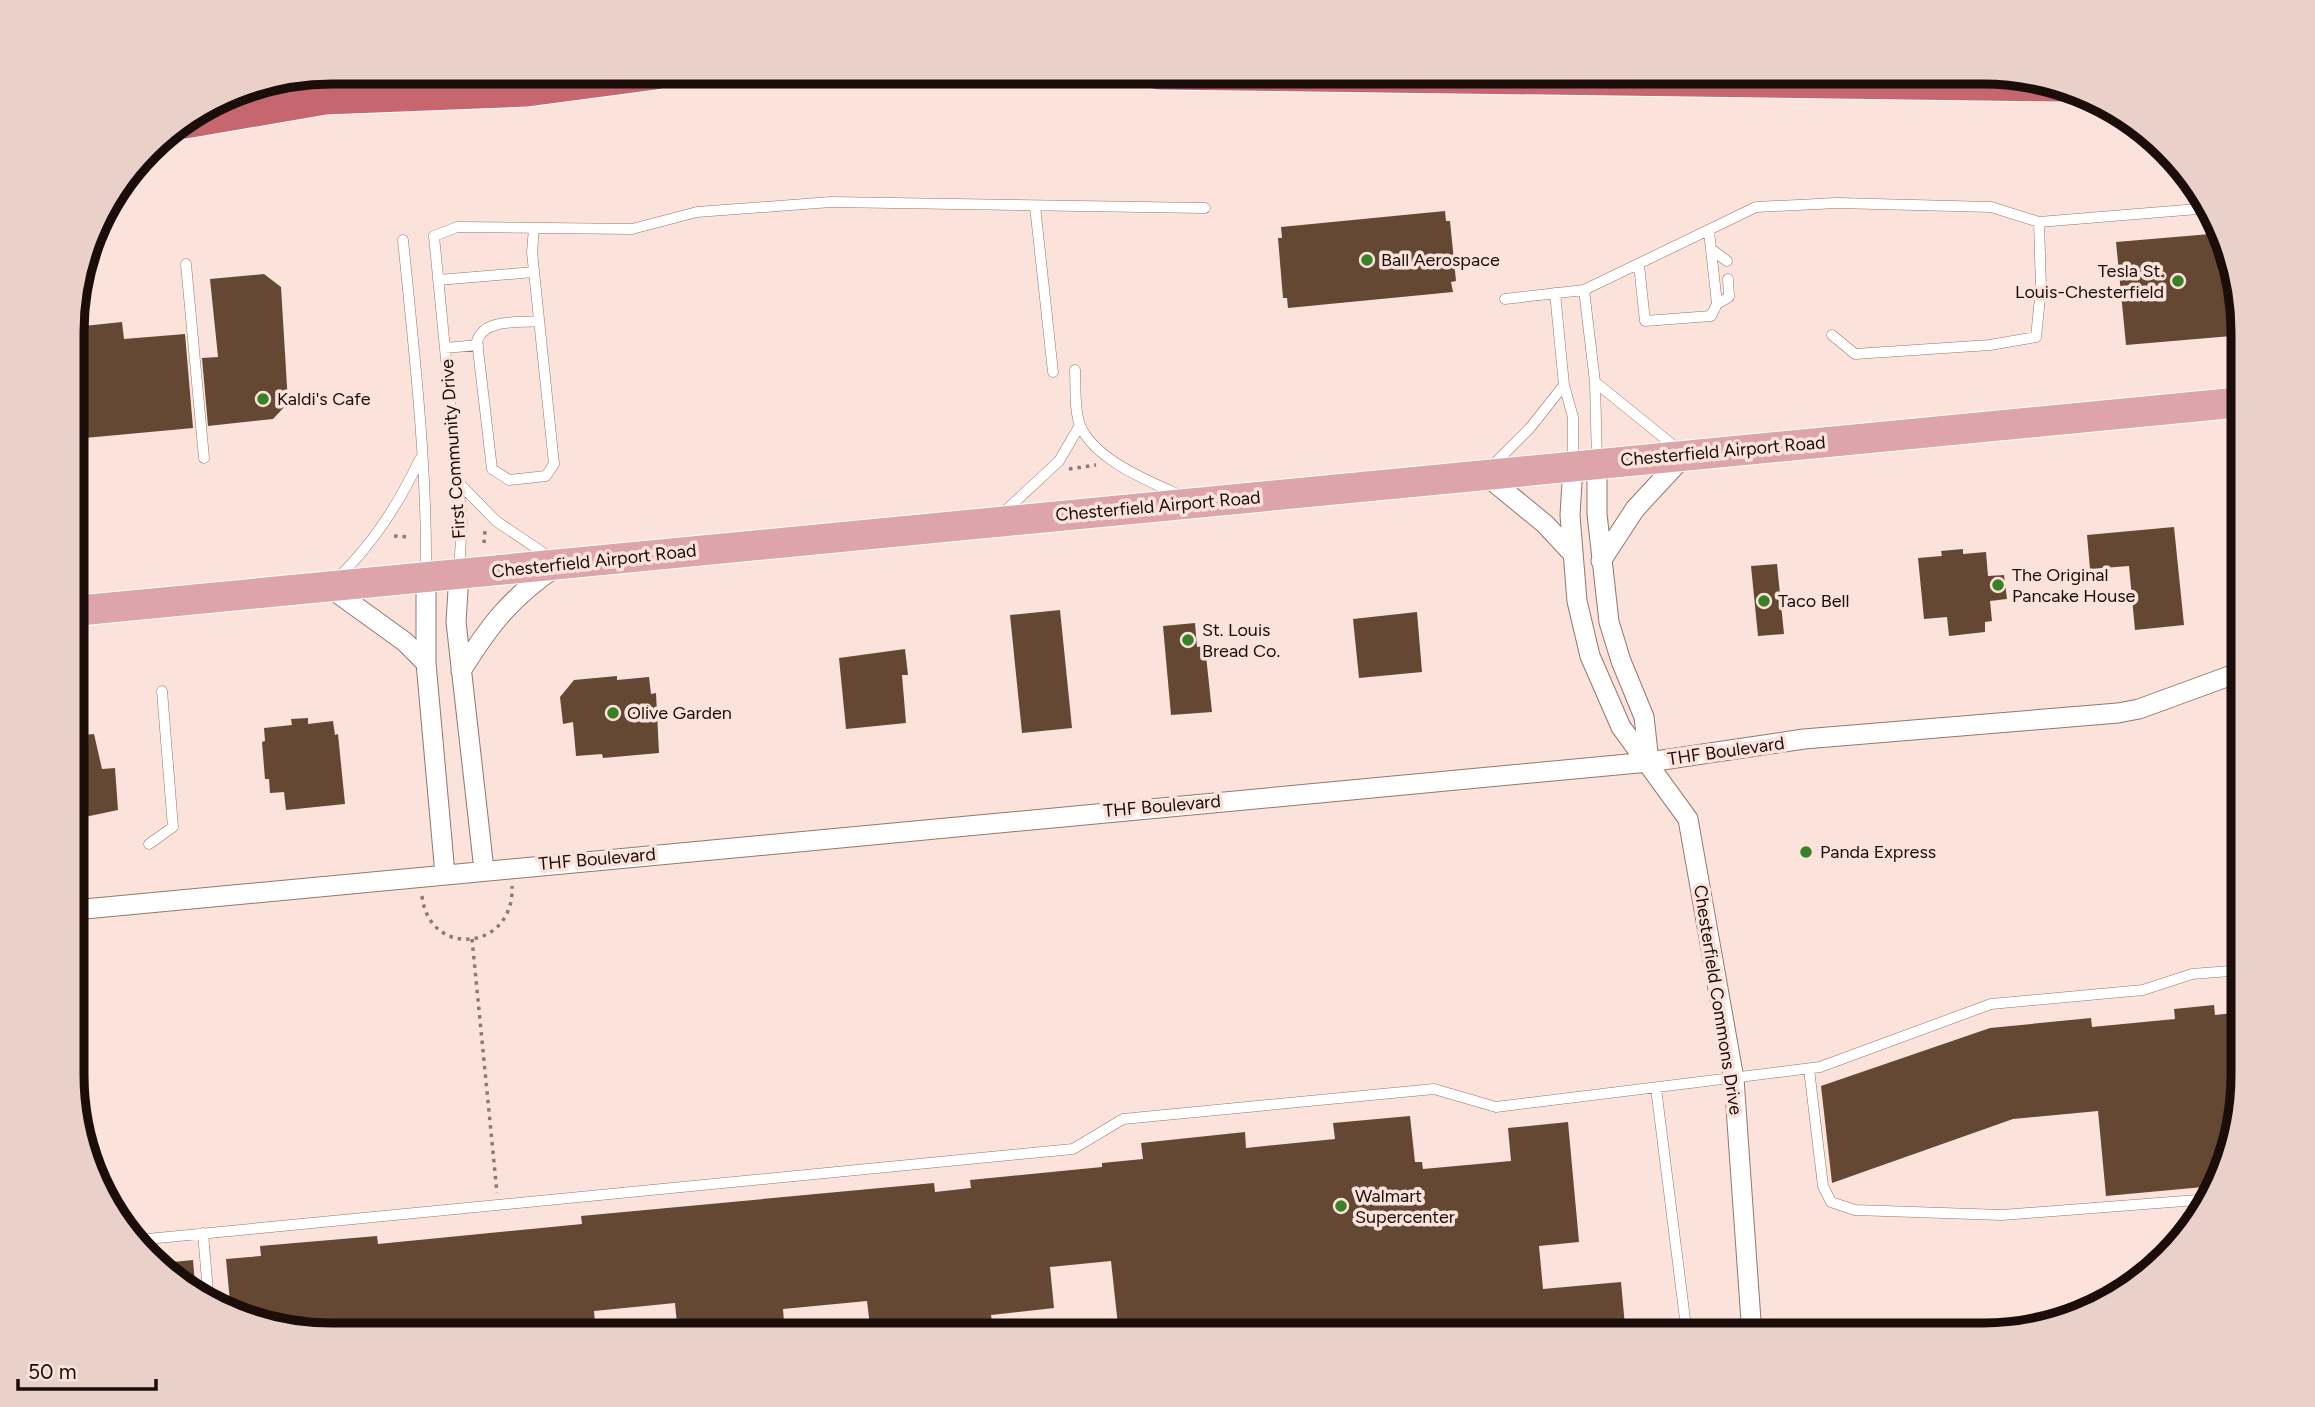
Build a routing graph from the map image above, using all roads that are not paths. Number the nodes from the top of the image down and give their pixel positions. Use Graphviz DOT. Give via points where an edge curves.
graph roads {
  1 [pos="565,84"];
  2 [pos="208,117"];
  3 [pos="1035,206"];
  4 [pos="1205,208"];
  5 [pos="2198,209"];
  6 [pos="2039,222"];
  7 [pos="534,228"];
  8 [pos="1709,231"];
  9 [pos="403,240"];
  10 [pos="1711,249"];
  11 [pos="1727,261"];
  12 [pos="186,264"];
  13 [pos="1639,265"];
  14 [pos="534,272"];
  15 [pos="1728,279"];
  16 [pos="438,280"];
  17 [pos="1584,290"];
  18 [pos="1555,293"];
  19 [pos="1505,299"];
  20 [pos="1717,304"];
  21 [pos="539,321"];
  22 [pos="1832,335"];
  23 [pos="478,345"];
  24 [pos="445,348"];
  25 [pos="1075,370"];
  26 [pos="1053,372"];
  27 [pos="1595,382"];
  28 [pos="1564,385"];
  29 [pos="2230,403"];
  30 [pos="1080,425"];
  31 [pos="1685,454"];
  32 [pos="204,458"];
  33 [pos="421,459"];
  34 [pos="1585,464"];
  35 [pos="1484,474"];
  36 [pos="457,481"];
  37 [pos="1198,503"];
  38 [pos="993,522"];
  39 [pos="1573,554"];
  40 [pos="1601,561"];
  41 [pos="560,564"];
  42 [pos="459,574"];
  43 [pos="426,575"];
  44 [pos="329,587"];
  45 [pos="84,610"];
  46 [pos="426,663"];
  47 [pos="461,671"];
  48 [pos="2230,676"];
  49 [pos="162,691"];
  50 [pos="1649,762"];
  51 [pos="149,844"];
  52 [pos="484,870"];
  53 [pos="445,874"];
  54 [pos="84,909"];
  55 [pos="2231,971"];
  56 [pos="1809,1069"];
  57 [pos="1734,1079"];
  58 [pos="1656,1088"];
  59 [pos="2197,1200"];
  60 [pos="203,1233"];
  61 [pos="145,1239"];
  62 [pos="208,1290"];
  63 [pos="1685,1323"];
  64 [pos="1751,1323"];
  1 -- 2 [label="highway" via="325,97"];
  3 -- 4 [label="lane"];
  3 -- 7 [label="lane" via="831,202 697,212 632,229"];
  3 -- 26 [label="lane"];
  5 -- 6 [label="lane"];
  6 -- 8 [label="lane" via="1991,207 1837,203 1756,207"];
  6 -- 22 [label="lane" via="2041,288 2036,337 1990,345 1855,354"];
  7 -- 14 [label="lane"];
  7 -- 16 [label="lane, First Community Drive" via="457,226 434,236"];
  8 -- 10 [label="lane"];
  8 -- 13 [label="lane"];
  9 -- 33 [label="lane, First Community Drive"];
  10 -- 11 [label="lane"];
  10 -- 20 [label="lane"];
  12 -- 32 [label="lane"];
  13 -- 17 [label="lane"];
  13 -- 20 [label="lane" via="1645,321 1711,316"];
  14 -- 16 [label="lane"];
  14 -- 21 [label="lane"];
  15 -- 20 [label="lane" via="1729,297"];
  16 -- 24 [label="lane, First Community Drive"];
  17 -- 18 [label="lane"];
  17 -- 27 [label="lane"];
  18 -- 19 [label="lane"];
  18 -- 28 [label="lane"];
  21 -- 23 [label="lane" via="488,326"];
  21 -- 23 [label="lane" via="554,464 546,476 509,480 492,469"];
  23 -- 24 [label="lane"];
  24 -- 36 [label="lane, First Community Drive"];
  25 -- 30 [label="lane"];
  27 -- 31 [label="lane"];
  27 -- 34 [label="lane"];
  28 -- 34 [label="lane"];
  28 -- 35 [label="lane" via="1531,428"];
  29 -- 31 [label="main road, Chesterfield Airport Road"];
  30 -- 37 [label="lane" via="1115,462"];
  30 -- 38 [label="lane" via="1059,461"];
  31 -- 34 [label="main road, Chesterfield Airport Road"];
  31 -- 40 [label="street" via="1635,509"];
  33 -- 43 [label="lane, First Community Drive"];
  33 -- 44 [label="lane" via="397,507 369,547"];
  34 -- 35 [label="main road, Chesterfield Airport Road"];
  34 -- 39 [label="street, Chesterfield Commons Drive" via="1570,515"];
  34 -- 40 [label="street, Chesterfield Commons Drive" via="1597,514"];
  35 -- 37 [label="main road, Chesterfield Airport Road"];
  35 -- 39 [label="street" via="1545,524"];
  36 -- 41 [label="lane" via="496,521"];
  36 -- 42 [label="lane, First Community Drive" via="462,523"];
  37 -- 38 [label="main road, Chesterfield Airport Road"];
  38 -- 41 [label="main road, Chesterfield Airport Road"];
  39 -- 50 [label="street, Chesterfield Commons Drive" via="1578,610 1590,656 1621,727"];
  40 -- 50 [label="street, Chesterfield Commons Drive" via="1609,622 1644,718"];
  41 -- 42 [label="main road, Chesterfield Airport Road"];
  41 -- 47 [label="street" via="506,606"];
  42 -- 43 [label="main road, Chesterfield Airport Road"];
  42 -- 47 [label="street, First Community Drive" via="456,622"];
  43 -- 44 [label="main road, Chesterfield Airport Road"];
  43 -- 46 [label="street, First Community Drive"];
  44 -- 45 [label="main road, Chesterfield Airport Road"];
  44 -- 46 [label="street" via="405,642"];
  46 -- 53 [label="street, First Community Drive"];
  47 -- 52 [label="street, First Community Drive"];
  48 -- 50 [label="street, THF Boulevard" via="2118,713 1804,739"];
  49 -- 51 [label="lane" via="173,827"];
  50 -- 52 [label="street, THF Boulevard"];
  50 -- 57 [label="street, Chesterfield Commons Drive" via="1688,819"];
  52 -- 53 [label="street, THF Boulevard"];
  53 -- 54 [label="street, THF Boulevard"];
  55 -- 56 [label="lane" via="2192,974 2143,990 1991,1004"];
  56 -- 57 [label="lane"];
  56 -- 59 [label="lane" via="1823,1186 1831,1202 1855,1210 2002,1215"];
  57 -- 58 [label="lane"];
  57 -- 64 [label="street, Chesterfield Commons Drive"];
  58 -- 60 [label="lane" via="1496,1107 1434,1088 1123,1119 1073,1149"];
  58 -- 63 [label="lane"];
  60 -- 61 [label="lane"];
  60 -- 62 [label="lane"];
}
